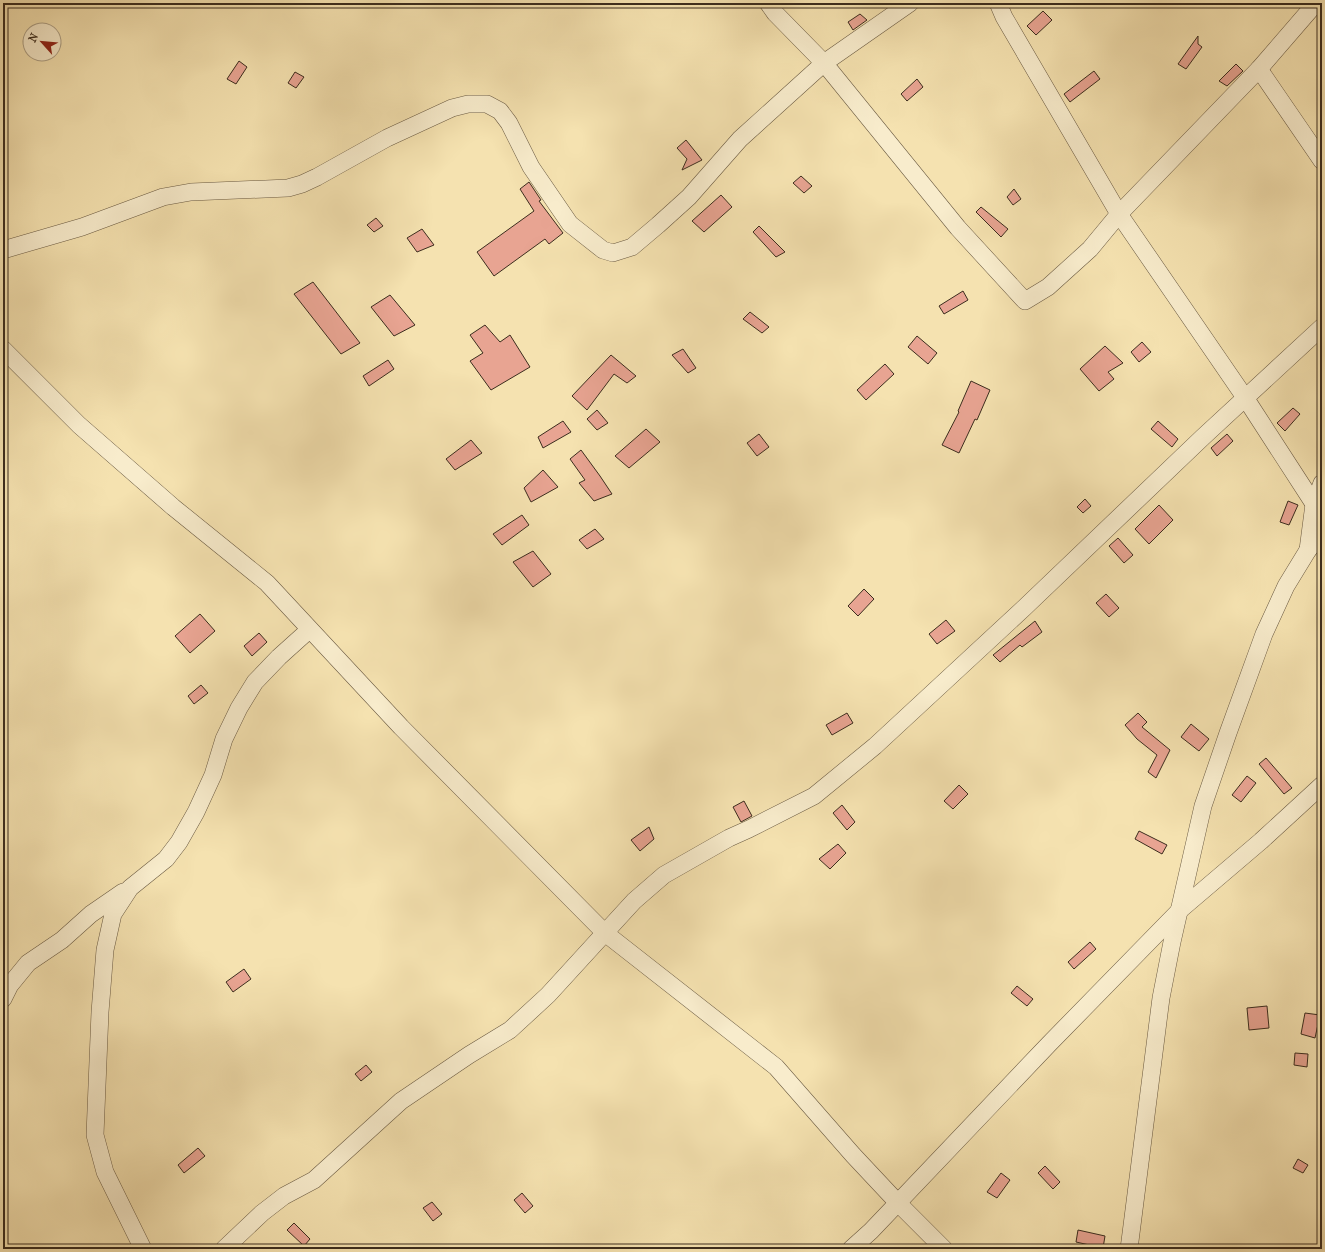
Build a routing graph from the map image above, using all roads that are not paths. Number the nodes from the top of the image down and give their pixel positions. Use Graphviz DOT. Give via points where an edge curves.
graph roads {
  1 [pos="768,3"];
  2 [pos="910,3"];
  3 [pos="998,3"];
  4 [pos="1316,3"];
  5 [pos="824,63"];
  6 [pos="1259,69"];
  7 [pos="1322,161"];
  8 [pos="1119,214"];
  9 [pos="3,250"];
  10 [pos="1322,327"];
  11 [pos="3,349"];
  12 [pos="1246,399"];
  13 [pos="1322,483"];
  14 [pos="1318,509"];
  15 [pos="1322,534"];
  16 [pos="1308,550"];
  17 [pos="309,630"];
  18 [pos="1322,785"];
  19 [pos="130,888"];
  20 [pos="1180,910"];
  21 [pos="605,932"];
  22 [pos="3,999"];
  23 [pos="898,1203"];
  24 [pos="143,1249"];
  25 [pos="224,1249"];
  26 [pos="851,1249"];
  27 [pos="944,1249"];
  28 [pos="1129,1249"];
  1 -- 5 [label="street"];
  2 -- 5 [label="street"];
  3 -- 8 [label="street"];
  4 -- 6 [label="street"];
  5 -- 8 [label="street" via="958,228 1025,301 1048,287 1090,249"];
  5 -- 9 [label="street" via="740,139 689,197 658,225 632,247 613,253 603,250 570,224 531,167 500,111 487,104 468,104 452,108 387,138 302,184 288,188 191,192 163,197 82,227"];
  6 -- 7 [label="street"];
  6 -- 8 [label="street"];
  8 -- 12 [label="street"];
  10 -- 12 [label="street"];
  11 -- 17 [label="street" via="84,430 172,507 266,583"];
  12 -- 14 [label="street"];
  12 -- 21 [label="street" via="875,746 814,796 729,838 664,875"];
  13 -- 14 [label="street"];
  14 -- 16 [label="street"];
  15 -- 16 [label="street"];
  16 -- 20 [label="street" via="1286,586 1230,726 1203,806"];
  17 -- 19 [label="street" via="255,682 239,708 224,738 213,775 180,842 166,859"];
  17 -- 21 [label="street" via="401,727"];
  18 -- 20 [label="street"];
  19 -- 22 [label="street" via="91,914 62,940 28,963 10,985"];
  19 -- 24 [label="street" via="113,914 105,950 95,1134 105,1172"];
  20 -- 23 [label="street"];
  20 -- 28 [label="street" via="1161,998"];
  21 -- 23 [label="street" via="776,1067"];
  21 -- 25 [label="street" via="548,995 510,1030 401,1101 314,1180 284,1196"];
  23 -- 26 [label="street"];
  23 -- 27 [label="street"];
}
